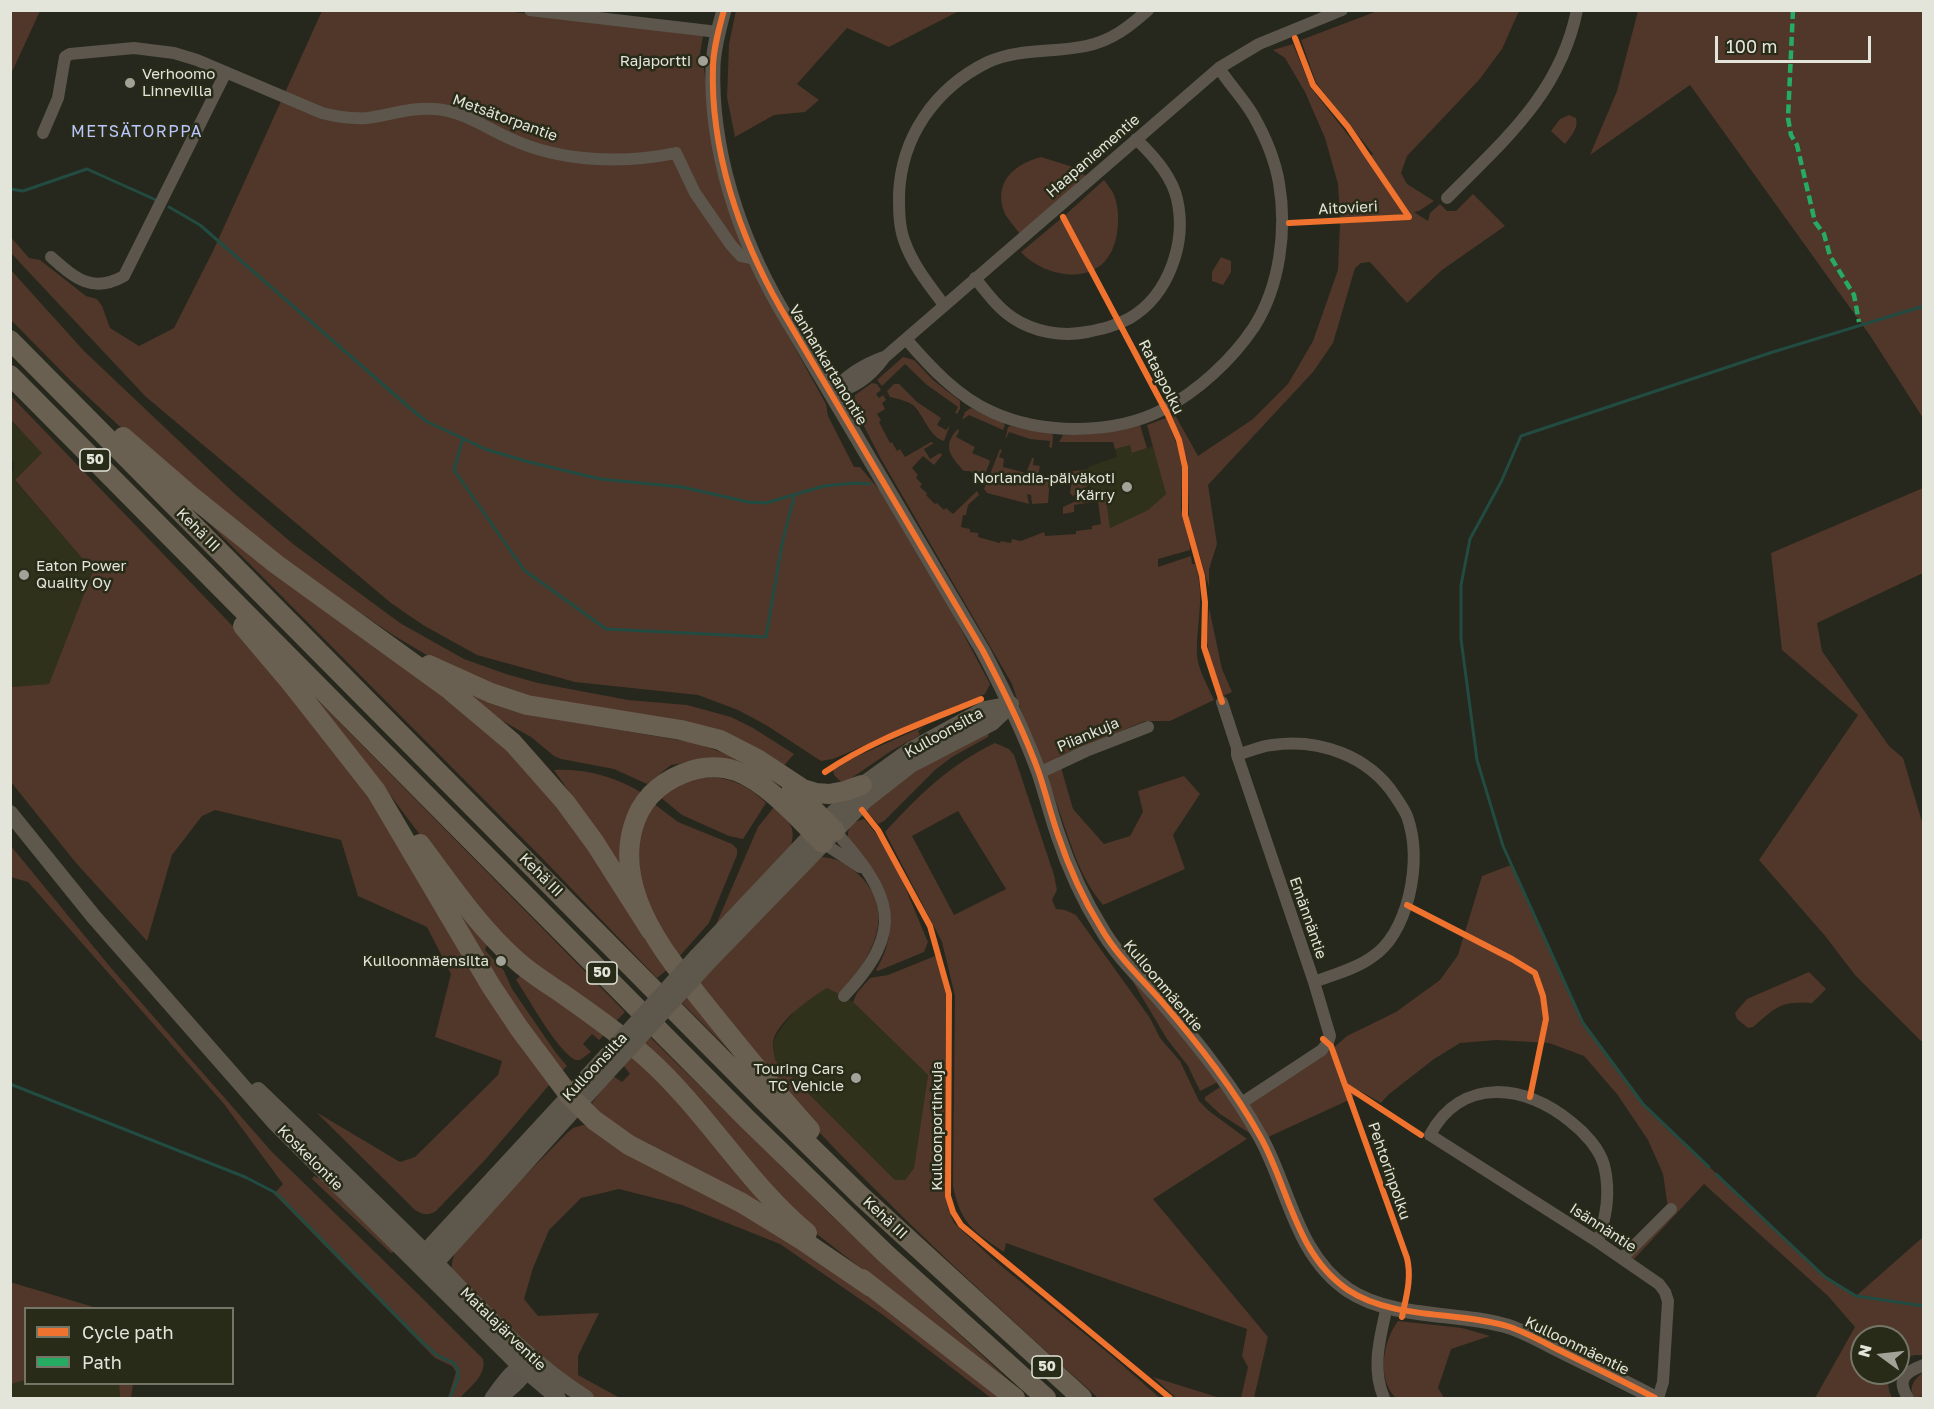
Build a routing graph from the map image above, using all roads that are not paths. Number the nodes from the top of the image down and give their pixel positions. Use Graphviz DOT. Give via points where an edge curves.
graph roads {
  1 [pos="531,10"];
  2 [pos="724,10"];
  3 [pos="1148,10"];
  4 [pos="1342,10"];
  5 [pos="1577,10"];
  6 [pos="718,32"];
  7 [pos="1219,68"];
  8 [pos="226,72"];
  9 [pos="43,133"];
  10 [pos="1136,139"];
  11 [pos="1447,198"];
  12 [pos="51,257"];
  13 [pos="754,259"];
  14 [pos="975,278"];
  15 [pos="944,305"];
  16 [pos="906,339"];
  17 [pos="10,340"];
  18 [pos="10,375"];
  19 [pos="61,390"];
  20 [pos="831,393"];
  21 [pos="170,536"];
  22 [pos="389,645"];
  23 [pos="1222,702"];
  24 [pos="1011,704"];
  25 [pos="1148,727"];
  26 [pos="1237,755"];
  27 [pos="773,769"];
  28 [pos="1039,773"];
  29 [pos="862,785"];
  30 [pos="376,791"];
  31 [pos="10,813"];
  32 [pos="824,832"];
  33 [pos="651,931"];
  34 [pos="1314,982"];
  35 [pos="844,996"];
  36 [pos="574,1100"];
  37 [pos="1240,1104"];
  38 [pos="861,1196"];
  39 [pos="1671,1209"];
  40 [pos="1598,1242"];
  41 [pos="1622,1258"];
  42 [pos="427,1261"];
  43 [pos="871,1287"];
  44 [pos="1387,1306"];
  45 [pos="1923,1365"];
  46 [pos="526,1366"];
  47 [pos="492,1398"];
  48 [pos="498,1398"];
  49 [pos="558,1398"];
  50 [pos="586,1398"];
  51 [pos="1015,1398"];
  52 [pos="1046,1398"];
  53 [pos="1082,1398"];
  54 [pos="1384,1398"];
  55 [pos="1657,1398"];
  56 [pos="1908,1398"];
  1 -- 6 [label="street"];
  2 -- 6 [label="street, Vanhankartanontie"];
  3 -- 15 [label="street" via="1122,32 1087,46 1017,53 988,62 957,81 923,118 905,155 899,209 904,240 915,264"];
  4 -- 7 [label="street, Haapaniementie" via="1259,44"];
  5 -- 11 [label="street" via="1566,51 1544,93"];
  6 -- 13 [label="street, Vanhankartanontie" via="713,85 719,145"];
  7 -- 10 [label="street, Haapaniementie"];
  7 -- 16 [label="street" via="1253,115 1268,147 1278,181 1282,233 1279,261 1259,317 1234,354 1216,371 1164,409 1147,416 1081,429 1036,426 992,412 953,388"];
  8 -- 9 [label="street, Metsätorpantie" via="190,57 151,49 70,54"];
  8 -- 12 [label="street" via="124,276 105,284 80,280"];
  8 -- 13 [label="street, Metsätorpantie" via="337,117 367,118 435,109 464,116 528,146 566,155 629,159 676,153 695,193 731,245 741,256"];
  10 -- 14 [label="street, Haapaniementie"];
  10 -- 14 [label="street" via="1167,174 1177,197 1180,219 1177,255 1170,271 1147,304 1132,317 1090,332 1062,335 1034,329 999,306"];
  13 -- 20 [label="street, Vanhankartanontie"];
  14 -- 15 [label="street, Haapaniementie"];
  15 -- 16 [label="street, Haapaniementie"];
  16 -- 20 [label="street, Haapaniementie" via="875,370 845,391"];
  17 -- 19 [label="highway, Kehä III / 50"];
  18 -- 21 [label="highway, Kehä III / 50"];
  19 -- 22 [label="highway" via="105,421 267,557"];
  19 -- 38 [label="highway, Kehä III / 50"];
  20 -- 24 [label="street, Vanhankartanontie"];
  21 -- 30 [label="highway" via="187,567 240,622"];
  21 -- 52 [label="highway, Kehä III / 50" via="747,1119 886,1254"];
  22 -- 27 [label="highway" via="491,693 527,705 702,735 736,747"];
  22 -- 33 [label="highway" via="513,743 596,843"];
  23 -- 26 [label="street, Emännäntie"];
  24 -- 28 [label="street, Kulloonmäentie"];
  24 -- 29 [label="main road, Kulloonsilta" via="985,709 912,749"];
  24 -- 32 [label="main road, Kulloonsilta" via="992,723 911,765"];
  25 -- 28 [label="street, Piiankuja"];
  26 -- 34 [label="street, Emännäntie"];
  26 -- 34 [label="street" via="1271,745 1302,744 1342,753 1372,769 1406,813 1413,837 1413,881 1400,923 1373,957"];
  27 -- 29 [label="highway" via="816,793 829,794"];
  27 -- 32 [label="highway"];
  28 -- 37 [label="street, Kulloonmäentie" via="1072,872 1103,932 1215,1067"];
  29 -- 32 [label="main road, Kulloonsilta"];
  30 -- 36 [label="highway" via="491,986"];
  30 -- 43 [label="highway" via="494,939 517,962 648,1058 680,1090 756,1183 802,1229"];
  31 -- 42 [label="main road, Koskelontie" via="94,917 206,1044 240,1073"];
  32 -- 33 [label="highway" via="759,784 733,771 704,768 666,783 644,802 629,843 638,901"];
  32 -- 35 [label="street" via="850,849 879,889 884,913 879,949"];
  32 -- 36 [label="main road, Kulloonsilta, bridge"];
  33 -- 38 [label="highway" via="737,1045 844,1167"];
  34 -- 37 [label="street, Emännäntie" via="1329,1030 1328,1042 1322,1050"];
  36 -- 42 [label="main road, Kulloonsilta"];
  36 -- 43 [label="highway" via="629,1145 742,1203"];
  37 -- 44 [label="street, Kulloonmäentie" via="1266,1149 1298,1228 1324,1268 1351,1292"];
  38 -- 53 [label="highway, Kehä III / 50"];
  39 -- 41 [label="street"];
  40 -- 40 [label="street, Isännäntie" via="1609,1198 1603,1163 1582,1130 1558,1111 1530,1097 1496,1091 1466,1097 1443,1114 1430,1135"];
  40 -- 41 [label="street, Isännäntie"];
  41 -- 55 [label="street, Isännäntie" via="1659,1284 1668,1301 1663,1382"];
  42 -- 46 [label="main road, Matalajärventie"];
  43 -- 51 [label="highway"];
  44 -- 54 [label="street" via="1377,1361 1377,1381"];
  44 -- 55 [label="street, Kulloonmäentie" via="1468,1317 1513,1328"];
  45 -- 56 [label="street" via="1903,1378 1902,1388"];
  46 -- 47 [label="street" via="502,1383"];
  46 -- 48 [label="street" via="510,1390"];
  46 -- 49 [label="main road, Matalajärventie"];
  46 -- 50 [label="main road, Matalajärventie"];
}
